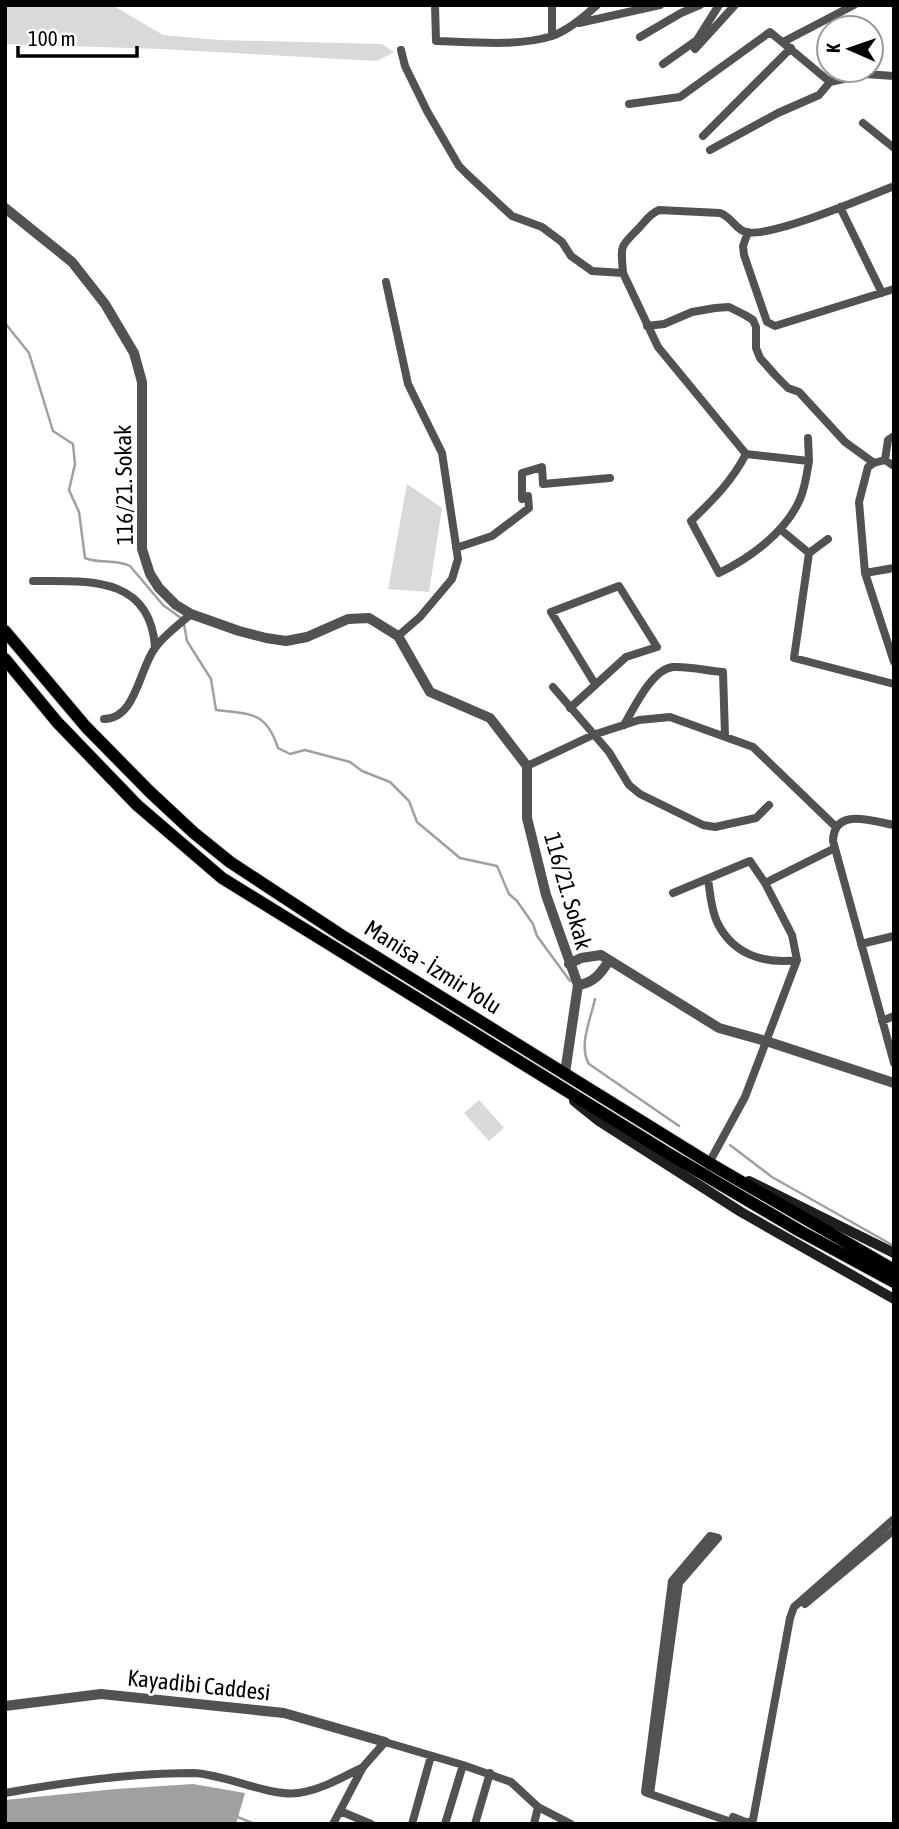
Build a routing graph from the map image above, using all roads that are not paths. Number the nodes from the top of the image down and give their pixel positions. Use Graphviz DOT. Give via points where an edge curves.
graph roads {
  1 [pos="435,5"];
  2 [pos="552,5"];
  3 [pos="597,5"];
  4 [pos="660,5"];
  5 [pos="701,5"];
  6 [pos="719,5"];
  7 [pos="735,5"];
  8 [pos="854,5"];
  9 [pos="573,24"];
  10 [pos="551,36"];
  11 [pos="640,37"];
  12 [pos="787,45"];
  13 [pos="695,49"];
  14 [pos="401,50"];
  15 [pos="663,64"];
  16 [pos="815,69"];
  17 [pos="828,84"];
  18 [pos="629,104"];
  19 [pos="863,123"];
  20 [pos="703,136"];
  21 [pos="894,148"];
  22 [pos="710,150"];
  23 [pos="894,186"];
  24 [pos="840,207"];
  25 [pos="5,208"];
  26 [pos="748,232"];
  27 [pos="623,273"];
  28 [pos="386,282"];
  29 [pos="894,289"];
  30 [pos="882,293"];
  31 [pos="647,326"];
  32 [pos="894,436"];
  33 [pos="808,438"];
  34 [pos="746,454"];
  35 [pos="885,460"];
  36 [pos="809,461"];
  37 [pos="874,463"];
  38 [pos="894,466"];
  39 [pos="610,478"];
  40 [pos="780,529"];
  41 [pos="828,539"];
  42 [pos="456,548"];
  43 [pos="809,553"];
  44 [pos="894,568"];
  45 [pos="866,573"];
  46 [pos="33,581"];
  47 [pos="191,614"];
  48 [pos="5,631"];
  49 [pos="398,636"];
  50 [pos="155,647"];
  51 [pos="5,659"];
  52 [pos="894,662"];
  53 [pos="595,684"];
  54 [pos="894,684"];
  55 [pos="553,687"];
  56 [pos="570,708"];
  57 [pos="104,719"];
  58 [pos="624,725"];
  59 [pos="593,736"];
  60 [pos="725,736"];
  61 [pos="527,766"];
  62 [pos="769,805"];
  63 [pos="894,825"];
  64 [pos="836,827"];
  65 [pos="834,849"];
  66 [pos="708,878"];
  67 [pos="765,883"];
  68 [pos="673,893"];
  69 [pos="894,936"];
  70 [pos="861,944"];
  71 [pos="797,960"];
  72 [pos="609,961"];
  73 [pos="569,964"];
  74 [pos="578,985"];
  75 [pos="894,1016"];
  76 [pos="882,1021"];
  77 [pos="766,1041"];
  78 [pos="894,1063"];
  79 [pos="565,1073"];
  80 [pos="894,1083"];
  81 [pos="555,1086"];
  82 [pos="712,1164"];
  83 [pos="894,1253"];
  84 [pos="894,1270"];
  85 [pos="894,1282"];
  86 [pos="894,1299"];
  87 [pos="894,1519"];
  88 [pos="894,1530"];
  89 [pos="5,1706"];
  90 [pos="385,1742"];
  91 [pos="431,1756"];
  92 [pos="463,1765"];
  93 [pos="363,1767"];
  94 [pos="490,1773"];
  95 [pos="650,1792"];
  96 [pos="5,1793"];
  97 [pos="538,1807"];
  98 [pos="340,1811"];
  99 [pos="333,1824"];
  100 [pos="371,1824"];
  101 [pos="412,1824"];
  102 [pos="444,1824"];
  103 [pos="475,1824"];
  104 [pos="534,1824"];
  105 [pos="571,1824"];
  106 [pos="737,1824"];
  107 [pos="755,1824"];
  1 -- 10 [label="street" via="436,41 502,44"];
  2 -- 10 [label="street"];
  3 -- 9 [label="street"];
  4 -- 9 [label="street"];
  5 -- 11 [label="street"];
  6 -- 15 [label="street" via="697,40"];
  7 -- 13 [label="street"];
  8 -- 12 [label="street"];
  9 -- 10 [label="street"];
  12 -- 16 [label="street"];
  12 -- 18 [label="street" via="770,32 680,97"];
  12 -- 20 [label="street"];
  14 -- 27 [label="street" via="427,111 459,166 512,216 548,231 592,271"];
  17 -- 22 [label="street" via="819,95"];
  19 -- 21 [label="street"];
  23 -- 24 [label="street"];
  24 -- 26 [label="street" via="774,229"];
  24 -- 30 [label="street"];
  25 -- 47 [label="street, 116/21. Sokak" via="72,262 105,304 134,353 142,382 142,549 159,588"];
  26 -- 27 [label="street" via="720,213 659,210 626,238"];
  26 -- 30 [label="street" via="744,255 771,325"];
  27 -- 31 [label="street"];
  28 -- 42 [label="street" via="408,384 442,453"];
  29 -- 30 [label="street"];
  31 -- 34 [label="street" via="682,379"];
  31 -- 37 [label="street" via="715,308 729,307 745,315 757,327 760,358 845,442"];
  32 -- 35 [label="street" via="888,440"];
  33 -- 36 [label="street"];
  34 -- 36 [label="street"];
  34 -- 40 [label="street" via="718,495 691,521 719,573 741,562"];
  35 -- 37 [label="street"];
  35 -- 38 [label="street"];
  36 -- 40 [label="street" via="800,499"];
  37 -- 45 [label="street" via="868,467 859,502"];
  39 -- 42 [label="street" via="543,484 542,467 522,473 522,499 528,496 529,508 492,536"];
  40 -- 43 [label="street"];
  41 -- 43 [label="street"];
  42 -- 49 [label="street" via="452,579"];
  43 -- 54 [label="street" via="794,658"];
  44 -- 45 [label="street"];
  45 -- 52 [label="street"];
  46 -- 50 [label="street" via="104,585 124,592 145,608 154,626"];
  47 -- 49 [label="street, 116/21. Sokak" via="276,640 307,637 348,619 369,618"];
  47 -- 50 [label="street"];
  48 -- 79 [label="highway, Manisa - İzmir Yolu" via="86,727 150,792 230,862"];
  49 -- 61 [label="street" via="429,692 490,718"];
  50 -- 57 [label="street" via="129,707 114,719"];
  51 -- 81 [label="highway, Manisa - İzmir Yolu" via="137,806 222,878"];
  53 -- 53 [label="street" via="626,657 657,647 619,586 551,612"];
  53 -- 56 [label="street"];
  55 -- 56 [label="street"];
  56 -- 59 [label="street"];
  58 -- 59 [label="street"];
  58 -- 60 [label="street" via="670,718"];
  58 -- 60 [label="street" via="662,670 723,672"];
  59 -- 61 [label="street"];
  59 -- 62 [label="street" via="640,794 703,825 715,827 756,818"];
  60 -- 64 [label="street" via="753,747"];
  61 -- 73 [label="street, 116/21. Sokak" via="527,818"];
  63 -- 64 [label="street" via="850,818"];
  64 -- 65 [label="street"];
  65 -- 67 [label="street"];
  65 -- 70 [label="street"];
  66 -- 67 [label="street" via="750,861"];
  66 -- 68 [label="street"];
  66 -- 71 [label="street" via="716,921 738,948 764,961"];
  67 -- 71 [label="street" via="792,935"];
  69 -- 70 [label="street"];
  70 -- 76 [label="street"];
  71 -- 77 [label="street"];
  72 -- 73 [label="street" via="601,955"];
  72 -- 74 [label="street" via="598,977"];
  72 -- 77 [label="street" via="719,1028"];
  73 -- 74 [label="street, 116/21. Sokak"];
  74 -- 79 [label="street, 116/21. Sokak"];
  75 -- 76 [label="street"];
  76 -- 78 [label="street"];
  77 -- 80 [label="street"];
  77 -- 82 [label="street" via="746,1097"];
  79 -- 82 [label="highway, Manisa - İzmir Yolu"];
  81 -- 85 [label="highway, Manisa - İzmir Yolu"];
  81 -- 86 [label="main road" via="600,1121 741,1212"];
  82 -- 83 [label="main road"];
  82 -- 84 [label="highway, Manisa - İzmir Yolu"];
  87 -- 95 [label="street" via="794,1607 753,1820 748,1823"];
  88 -- 107 [label="street" via="795,1613"];
  89 -- 90 [label="street, Kayadibi Caddesi" via="101,1694 284,1713"];
  90 -- 91 [label="street"];
  90 -- 93 [label="street"];
  91 -- 92 [label="street"];
  91 -- 101 [label="street"];
  92 -- 94 [label="street"];
  92 -- 102 [label="street"];
  93 -- 96 [label="street" via="296,1793 196,1773"];
  93 -- 98 [label="street"];
  94 -- 97 [label="street" via="511,1782"];
  94 -- 103 [label="street"];
  95 -- 95 [label="street" via="679,1583 718,1538 710,1536 672,1581 645,1793"];
  95 -- 106 [label="street"];
  97 -- 104 [label="street"];
  97 -- 105 [label="street"];
  98 -- 99 [label="street"];
  98 -- 100 [label="street"];
}
